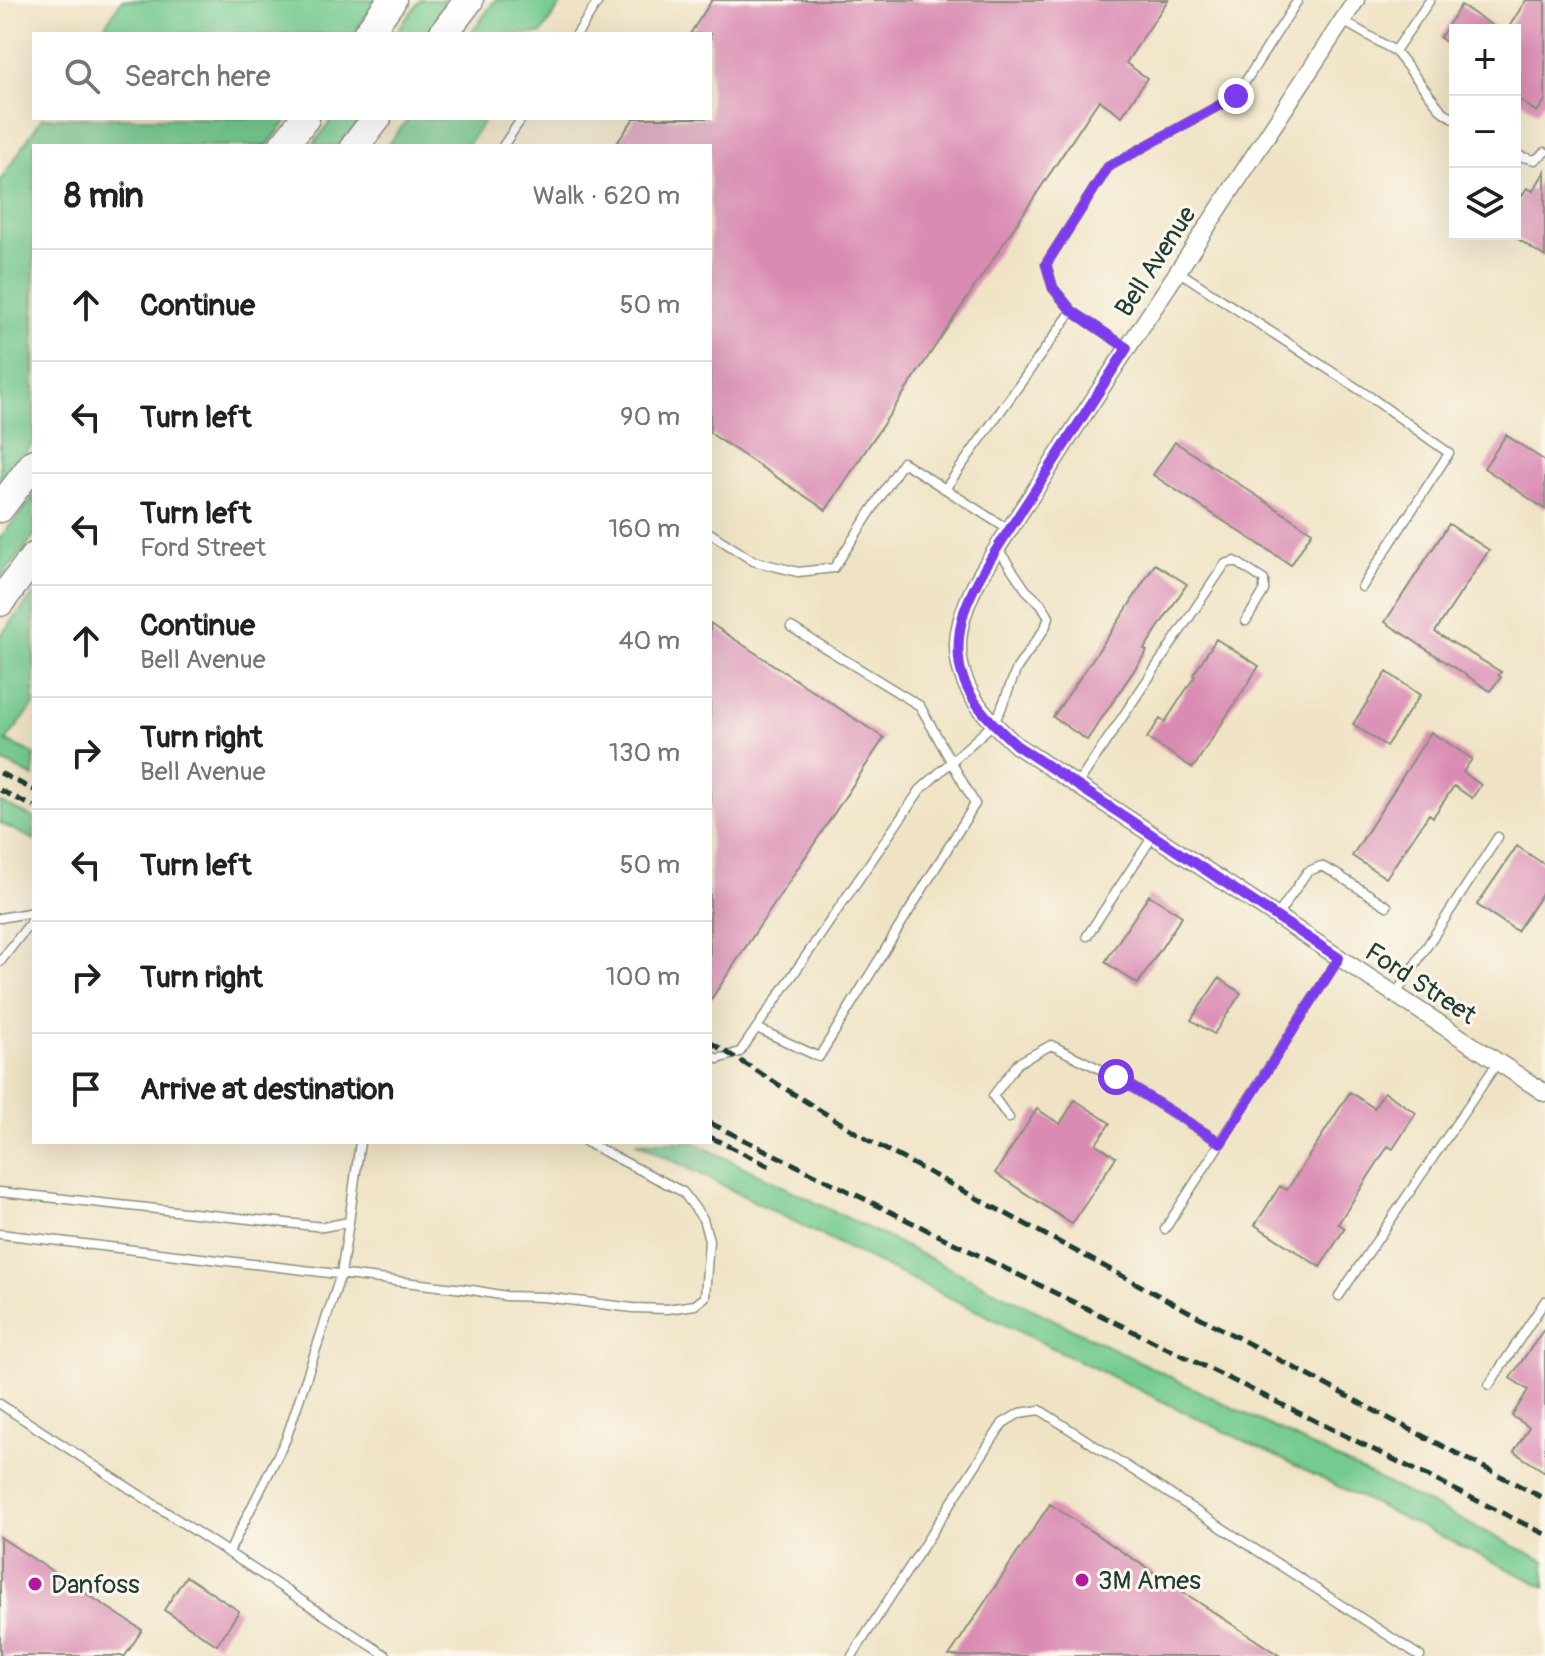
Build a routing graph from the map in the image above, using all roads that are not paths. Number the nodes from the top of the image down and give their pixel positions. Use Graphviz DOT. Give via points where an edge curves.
graph roads {
  1 [pos="392,0"];
  2 [pos="469,0"];
  3 [pos="599,0"];
  4 [pos="1298,0"];
  5 [pos="1356,0"];
  6 [pos="1430,0"];
  7 [pos="1343,21"];
  8 [pos="368,32"];
  9 [pos="445,32"];
  10 [pos="578,32"];
  11 [pos="1395,51"];
  12 [pos="1449,115"];
  13 [pos="303,120"];
  14 [pos="375,120"];
  15 [pos="521,120"];
  16 [pos="285,144"];
  17 [pos="357,144"];
  18 [pos="504,144"];
  19 [pos="1545,152"];
  20 [pos="1521,156"];
  21 [pos="1177,271"];
  22 [pos="1072,311"];
  23 [pos="1127,348"];
  24 [pos="32,466"];
  25 [pos="945,489"];
  26 [pos="0,508"];
  27 [pos="1009,530"];
  28 [pos="712,534"];
  29 [pos="998,549"];
  30 [pos="32,560"];
  31 [pos="1362,587"];
  32 [pos="0,602"];
  33 [pos="1246,621"];
  34 [pos="791,627"];
  35 [pos="993,724"];
  36 [pos="951,762"];
  37 [pos="1077,785"];
  38 [pos="1154,835"];
  39 [pos="1498,837"];
  40 [pos="1387,906"];
  41 [pos="32,912"];
  42 [pos="1276,916"];
  43 [pos="0,918"];
  44 [pos="32,918"];
  45 [pos="1087,936"];
  46 [pos="1339,958"];
  47 [pos="0,962"];
  48 [pos="1395,995"];
  49 [pos="757,1028"];
  50 [pos="712,1056"];
  51 [pos="1498,1062"];
  52 [pos="1545,1093"];
  53 [pos="1009,1118"];
  54 [pos="1221,1143"];
  55 [pos="360,1144"];
  56 [pos="590,1144"];
  57 [pos="0,1192"];
  58 [pos="349,1222"];
  59 [pos="1165,1229"];
  60 [pos="0,1234"];
  61 [pos="341,1274"];
  62 [pos="1339,1296"];
  63 [pos="1545,1301"];
  64 [pos="1489,1385"];
  65 [pos="0,1404"];
  66 [pos="229,1552"];
  67 [pos="387,1656"];
  68 [pos="852,1656"];
  69 [pos="1420,1656"];
  1 -- 8 [label="highway"];
  2 -- 9 [label="highway"];
  3 -- 10 [label="lane"];
  4 -- 22 [label="lane" via="1236,96 1108,167 1046,264 1053,288"];
  5 -- 7 [label="street, Bell Avenue"];
  6 -- 11 [label="lane"];
  7 -- 11 [label="lane"];
  7 -- 21 [label="street, Bell Avenue"];
  11 -- 12 [label="lane"];
  13 -- 16 [label="highway"];
  14 -- 17 [label="highway"];
  15 -- 18 [label="lane"];
  19 -- 20 [label="lane" via="1535,160"];
  21 -- 23 [label="street, Bell Avenue"];
  21 -- 31 [label="lane" via="1449,453"];
  22 -- 23 [label="lane"];
  22 -- 25 [label="lane"];
  23 -- 27 [label="street, Bell Avenue"];
  24 -- 26 [label="highway"];
  25 -- 27 [label="lane"];
  25 -- 28 [label="lane" via="903,462 834,568 798,572 753,561"];
  27 -- 29 [label="street, Bell Avenue"];
  29 -- 35 [label="street, Bell Avenue" via="974,587 958,642 965,686"];
  29 -- 35 [label="lane" via="1049,617 1017,668"];
  30 -- 32 [label="highway"];
  33 -- 37 [label="lane" via="1264,591 1264,580 1235,561 1225,564"];
  34 -- 36 [label="lane" via="920,706"];
  35 -- 36 [label="lane"];
  35 -- 37 [label="street, Ford Street"];
  36 -- 49 [label="lane" via="920,790"];
  36 -- 49 [label="lane" via="975,804 819,1057"];
  37 -- 38 [label="street, Ford Street"];
  38 -- 42 [label="street, Ford Street"];
  38 -- 45 [label="lane"];
  39 -- 48 [label="lane"];
  40 -- 42 [label="lane" via="1321,866 1307,872"];
  41 -- 43 [label="lane"];
  42 -- 46 [label="street, Ford Street"];
  44 -- 47 [label="lane"];
  46 -- 48 [label="street, Ford Street"];
  46 -- 54 [label="lane"];
  48 -- 51 [label="street, Ford Street"];
  49 -- 50 [label="lane" via="740,1052"];
  51 -- 52 [label="street, Ford Street"];
  51 -- 62 [label="lane"];
  53 -- 54 [label="lane" via="993,1096 1018,1063 1051,1045 1116,1077"];
  54 -- 59 [label="lane"];
  55 -- 58 [label="lane"];
  56 -- 61 [label="lane" via="683,1192 703,1219 709,1240 705,1297 695,1305 633,1308"];
  57 -- 58 [label="lane" via="323,1227"];
  58 -- 61 [label="lane"];
  60 -- 61 [label="lane"];
  61 -- 66 [label="lane" via="286,1439"];
  63 -- 64 [label="lane"];
  65 -- 66 [label="lane"];
  66 -- 67 [label="lane"];
  68 -- 69 [label="lane" via="1003,1423 1040,1410"];
}
